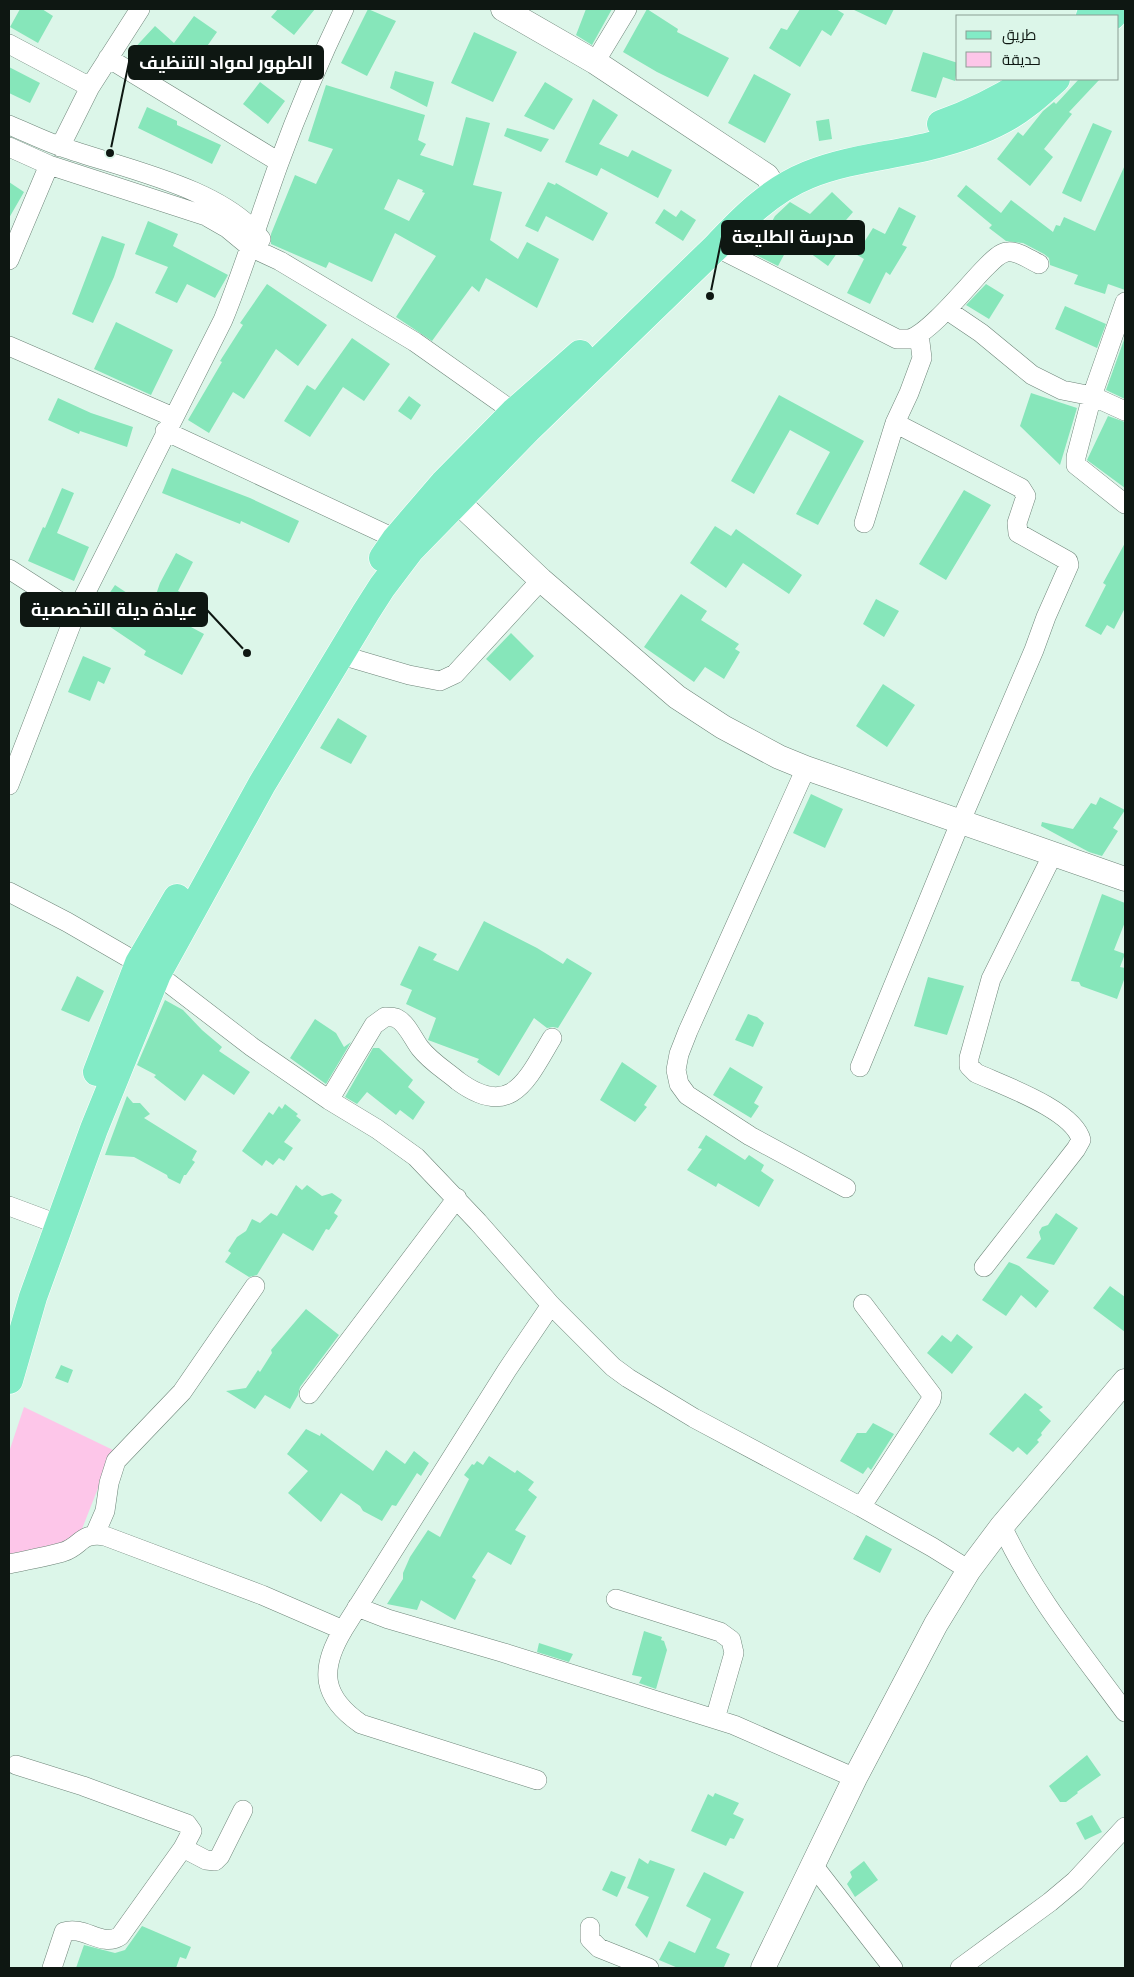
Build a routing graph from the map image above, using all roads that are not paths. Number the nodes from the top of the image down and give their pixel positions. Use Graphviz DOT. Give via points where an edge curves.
graph roads {
  1 [pos="140,9"];
  2 [pos="344,9"];
  3 [pos="503,9"];
  4 [pos="627,9"];
  5 [pos="1119,9"];
  6 [pos="1125,12"];
  7 [pos="9,44"];
  8 [pos="108,58"];
  9 [pos="595,62"];
  10 [pos="1029,80"];
  11 [pos="1055,80"];
  12 [pos="90,87"];
  13 [pos="9,125"];
  14 [pos="9,147"];
  15 [pos="60,147"];
  16 [pos="280,162"];
  17 [pos="49,165"];
  18 [pos="772,184"];
  19 [pos="253,239"];
  20 [pos="716,246"];
  21 [pos="9,260"];
  22 [pos="1039,264"];
  23 [pos="1125,302"];
  24 [pos="947,310"];
  25 [pos="920,334"];
  26 [pos="9,346"];
  27 [pos="1092,396"];
  28 [pos="1125,411"];
  29 [pos="521,421"];
  30 [pos="895,423"];
  31 [pos="169,424"];
  32 [pos="451,493"];
  33 [pos="1125,504"];
  34 [pos="864,523"];
  35 [pos="403,544"];
  36 [pos="9,569"];
  37 [pos="541,580"];
  38 [pos="76,612"];
  39 [pos="341,655"];
  40 [pos="806,768"];
  41 [pos="9,786"];
  42 [pos="960,823"];
  43 [pos="1053,854"];
  44 [pos="1125,880"];
  45 [pos="9,892"];
  46 [pos="148,969"];
  47 [pos="552,1038"];
  48 [pos="860,1067"];
  49 [pos="329,1100"];
  50 [pos="846,1188"];
  51 [pos="457,1198"];
  52 [pos="9,1206"];
  53 [pos="51,1222"];
  54 [pos="984,1268"];
  55 [pos="255,1286"];
  56 [pos="864,1304"];
  57 [pos="551,1305"];
  58 [pos="9,1323"];
  59 [pos="9,1380"];
  60 [pos="1125,1382"];
  61 [pos="309,1394"];
  62 [pos="861,1507"];
  63 [pos="1002,1526"];
  64 [pos="95,1534"];
  65 [pos="9,1564"];
  66 [pos="968,1570"];
  67 [pos="616,1599"];
  68 [pos="357,1607"];
  69 [pos="343,1630"];
  70 [pos="1125,1712"];
  71 [pos="715,1718"];
  72 [pos="16,1765"];
  73 [pos="855,1778"];
  74 [pos="537,1780"];
  75 [pos="243,1810"];
  76 [pos="1125,1827"];
  77 [pos="183,1848"];
  78 [pos="813,1865"];
  79 [pos="590,1927"];
  80 [pos="52,1968"];
  81 [pos="650,1968"];
  82 [pos="763,1968"];
  83 [pos="893,1968"];
  84 [pos="960,1968"];
  1 -- 8 [label="street"];
  2 -- 16 [label="street"];
  3 -- 9 [label="street"];
  4 -- 9 [label="street"];
  5 -- 6 [label="street"];
  7 -- 12 [label="street"];
  8 -- 12 [label="street"];
  8 -- 16 [label="street"];
  9 -- 18 [label="street"];
  10 -- 18 [label="main road" via="1000,99 931,128 847,144 810,156"];
  11 -- 18 [label="main road" via="1034,99 1002,120 965,136"];
  12 -- 15 [label="street"];
  13 -- 15 [label="street"];
  14 -- 17 [label="street"];
  15 -- 19 [label="street" via="194,191 227,209"];
  16 -- 19 [label="street"];
  17 -- 19 [label="street" via="206,216"];
  17 -- 21 [label="street"];
  18 -- 20 [label="main road"];
  18 -- 29 [label="main road" via="575,358"];
  19 -- 29 [label="street" via="280,261 415,342"];
  19 -- 31 [label="street" via="223,320"];
  20 -- 25 [label="street" via="897,339 909,339"];
  20 -- 29 [label="main road"];
  22 -- 24 [label="street" via="1017,253 1007,252 998,256"];
  23 -- 27 [label="street"];
  24 -- 25 [label="street"];
  24 -- 27 [label="street" via="1032,375 1062,390"];
  25 -- 30 [label="street" via="922,358"];
  26 -- 31 [label="street"];
  27 -- 28 [label="street"];
  27 -- 33 [label="street" via="1076,466"];
  29 -- 32 [label="main road"];
  30 -- 34 [label="street"];
  30 -- 42 [label="street" via="1022,488 1026,496 1017,523 1018,533 1068,561 1069,565"];
  31 -- 35 [label="street"];
  31 -- 38 [label="street"];
  32 -- 35 [label="main road"];
  32 -- 37 [label="street"];
  35 -- 39 [label="main road" via="382,587"];
  35 -- 46 [label="main road" via="357,598"];
  36 -- 38 [label="street"];
  37 -- 39 [label="street" via="455,674 440,681"];
  37 -- 40 [label="street" via="677,697 723,727"];
  38 -- 41 [label="street"];
  39 -- 46 [label="main road"];
  40 -- 42 [label="street"];
  40 -- 50 [label="street" via="705,991 679,1054 676,1070 679,1084 687,1095 750,1136"];
  42 -- 43 [label="street"];
  42 -- 48 [label="street"];
  43 -- 44 [label="street"];
  43 -- 54 [label="street" via="991,979 969,1066 976,1074 1046,1104 1079,1132 1081,1140"];
  45 -- 46 [label="street"];
  46 -- 49 [label="street"];
  46 -- 53 [label="main road" via="94,1129"];
  47 -- 49 [label="street" via="522,1085 507,1095 491,1097 478,1094 440,1068 401,1022 385,1017 374,1025"];
  49 -- 51 [label="street" via="416,1157"];
  51 -- 57 [label="street"];
  51 -- 61 [label="street"];
  52 -- 53 [label="street"];
  53 -- 58 [label="main road"];
  53 -- 59 [label="main road"];
  55 -- 64 [label="street" via="182,1392 119,1457 105,1511"];
  56 -- 62 [label="street" via="932,1395"];
  57 -- 62 [label="street" via="628,1378 694,1418"];
  57 -- 68 [label="street"];
  60 -- 63 [label="street"];
  62 -- 66 [label="street"];
  63 -- 66 [label="street"];
  63 -- 70 [label="street" via="1033,1586"];
  64 -- 65 [label="street" via="86,1536 64,1551"];
  64 -- 69 [label="street" via="262,1595"];
  66 -- 73 [label="street"];
  67 -- 71 [label="street" via="720,1632 731,1640 734,1653"];
  68 -- 69 [label="street"];
  68 -- 71 [label="street" via="403,1624"];
  69 -- 74 [label="street" via="332,1649 327,1668 334,1699 346,1714 361,1724"];
  71 -- 73 [label="street"];
  72 -- 77 [label="street" via="187,1824 192,1833"];
  73 -- 78 [label="street"];
  75 -- 77 [label="street" via="218,1859 211,1862"];
  76 -- 84 [label="street" via="1075,1881"];
  77 -- 80 [label="street" via="120,1936 107,1941 71,1929 64,1932"];
  78 -- 82 [label="street"];
  78 -- 83 [label="street"];
  79 -- 81 [label="street" via="589,1935 599,1948"];
}
